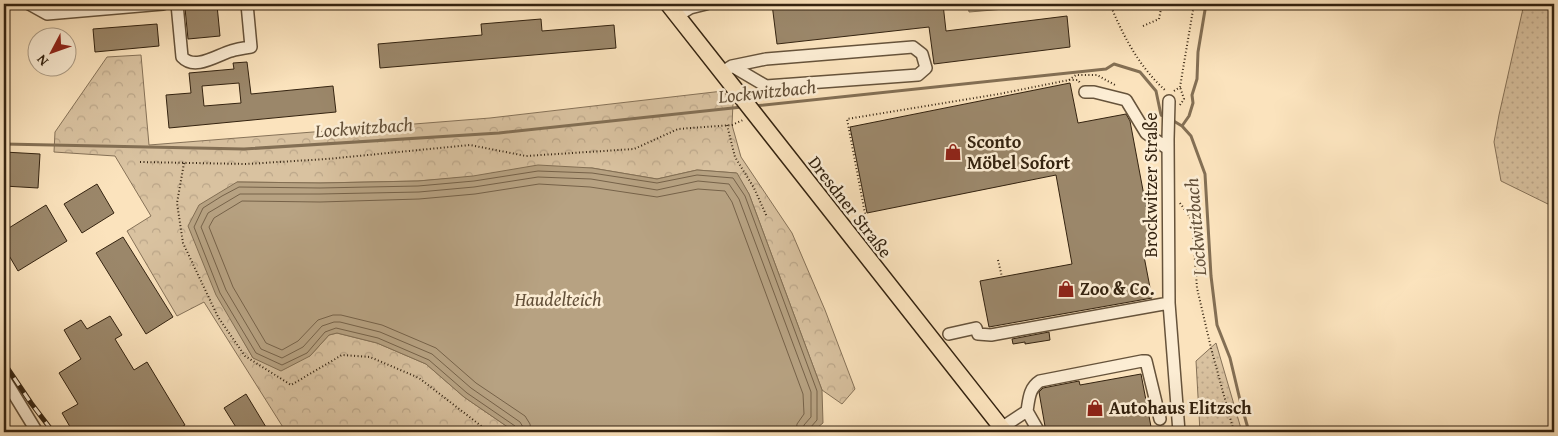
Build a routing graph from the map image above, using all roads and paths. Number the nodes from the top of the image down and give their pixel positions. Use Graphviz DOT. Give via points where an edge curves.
graph roads {
  1 [pos="29,4"];
  2 [pos="163,4"];
  3 [pos="177,4"];
  4 [pos="247,4"];
  5 [pos="668,4"];
  6 [pos="706,4"];
  7 [pos="1110,4"];
  8 [pos="1162,4"];
  9 [pos="1194,4"];
  10 [pos="677,16"];
  11 [pos="1143,26"];
  12 [pos="726,69"];
  13 [pos="1078,80"];
  14 [pos="1085,92"];
  15 [pos="1169,97"];
  16 [pos="758,119"];
  17 [pos="727,126"];
  18 [pos="1168,149"];
  19 [pos="140,162"];
  20 [pos="184,163"];
  21 [pos="1177,199"];
  22 [pos="767,216"];
  23 [pos="867,224"];
  24 [pos="998,260"];
  25 [pos="1002,277"];
  26 [pos="1169,304"];
  27 [pos="948,334"];
  28 [pos="4,378"];
  29 [pos="1027,411"];
  30 [pos="1160,420"];
  31 [pos="1003,430"];
  32 [pos="37,432"];
  33 [pos="489,432"];
  34 [pos="1039,432"];
  35 [pos="1179,432"];
  36 [pos="1234,432"];
  1 -- 2 [label="street" via="47,14"];
  3 -- 4 [label="street" via="182,57 191,62 206,61 232,50 251,47"];
  5 -- 10 [label="main road, Dresdner Straße"];
  6 -- 10 [label="street"];
  7 -- 15 [label="path" via="1134,54"];
  8 -- 11 [label="path" via="1159,19"];
  9 -- 15 [label="path, Brockwitzer Straße" via="1180,87"];
  10 -- 12 [label="main road, Dresdner Straße"];
  12 -- 12 [label="street" via="766,59 913,47 922,54 926,68 918,75 766,86"];
  12 -- 16 [label="main road, Dresdner Straße" via="742,100"];
  13 -- 23 [label="path" via="847,119"];
  14 -- 18 [label="street" via="1126,100 1146,133"];
  15 -- 18 [label="street, Brockwitzer Straße"];
  16 -- 17 [label="path" via="748,118"];
  16 -- 31 [label="main road, Dresdner Straße"];
  17 -- 20 [label="path" via="678,129 634,149 526,156 470,145 327,159 246,164"];
  17 -- 22 [label="path" via="735,157"];
  18 -- 26 [label="street, Brockwitzer Straße"];
  19 -- 20 [label="path"];
  20 -- 33 [label="path" via="177,203 183,243 218,317 245,356 291,385 342,355 370,357 419,378"];
  21 -- 36 [label="path" via="1192,220 1197,288"];
  24 -- 25 [label="path"];
  26 -- 27 [label="street" via="991,335 978,334 976,328"];
  26 -- 35 [label="street, Brockwitzer Straße"];
  28 -- 32 [label="street"];
  29 -- 30 [label="street" via="1031,391 1040,381 1146,361"];
  29 -- 31 [label="street"];
  29 -- 34 [label="street"];
}
